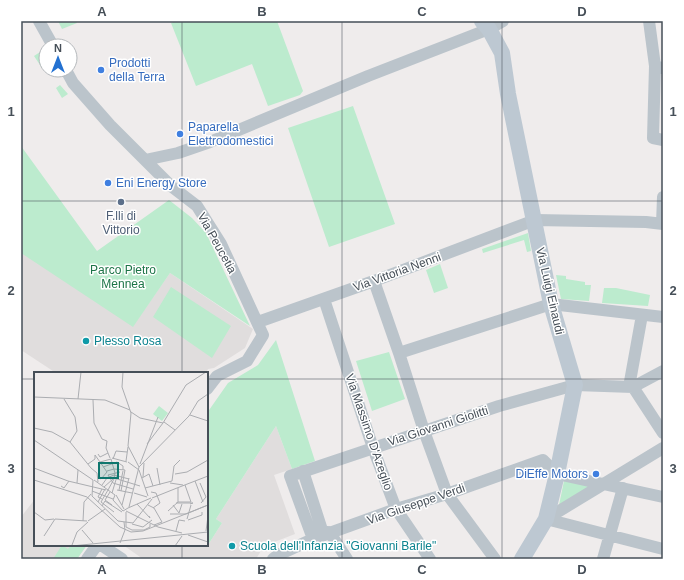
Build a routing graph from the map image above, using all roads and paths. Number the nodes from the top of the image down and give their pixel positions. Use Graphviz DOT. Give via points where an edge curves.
graph roads {
  1 [pos="39,21"];
  2 [pos="503,21"];
  3 [pos="649,21"];
  4 [pos="485,25"];
  5 [pos="49,38"];
  6 [pos="659,67"];
  7 [pos="70,78"];
  8 [pos="663,140"];
  9 [pos="178,153"];
  10 [pos="144,160"];
  11 [pos="156,172"];
  12 [pos="663,197"];
  13 [pos="535,220"];
  14 [pos="663,224"];
  15 [pos="374,281"];
  16 [pos="324,299"];
  17 [pos="551,304"];
  18 [pos="642,316"];
  19 [pos="663,317"];
  20 [pos="258,322"];
  21 [pos="399,353"];
  22 [pos="663,371"];
  23 [pos="575,385"];
  24 [pos="631,387"];
  25 [pos="208,388"];
  26 [pos="424,431"];
  27 [pos="663,433"];
  28 [pos="373,448"];
  29 [pos="663,448"];
  30 [pos="303,471"];
  31 [pos="557,474"];
  32 [pos="603,484"];
  33 [pos="623,488"];
  34 [pos="447,494"];
  35 [pos="663,497"];
  36 [pos="396,509"];
  37 [pos="546,519"];
  38 [pos="330,533"];
  39 [pos="610,536"];
  40 [pos="313,538"];
  41 [pos="96,546"];
  42 [pos="102,546"];
  43 [pos="663,549"];
  44 [pos="90,558"];
  45 [pos="122,559"];
  46 [pos="273,559"];
  47 [pos="347,559"];
  48 [pos="430,559"];
  49 [pos="495,559"];
  50 [pos="522,559"];
  51 [pos="603,559"];
  1 -- 5 [label="street"];
  2 -- 4 [label="street"];
  3 -- 6 [label="street"];
  4 -- 9 [label="street" via="210,142"];
  4 -- 13 [label="main road, Via Luigi Einaudi" via="502,53 508,94"];
  6 -- 8 [label="street" via="653,138"];
  7 -- 10 [label="street, Via Peucetia"];
  9 -- 10 [label="street"];
  9 -- 11 [label="street"];
  10 -- 11 [label="street, Via Peucetia"];
  11 -- 20 [label="street, Via Peucetia" via="197,206 221,244"];
  12 -- 14 [label="street"];
  13 -- 14 [label="street"];
  13 -- 15 [label="street, Via Vittoria Nenni"];
  13 -- 17 [label="main road, Via Luigi Einaudi"];
  15 -- 16 [label="street, Via Vittoria Nenni"];
  15 -- 21 [label="street"];
  16 -- 20 [label="street, Via Vittoria Nenni"];
  16 -- 28 [label="street, Via Massimo D'Azeglio"];
  17 -- 18 [label="street"];
  17 -- 21 [label="street"];
  17 -- 23 [label="main road, Via Luigi Einaudi"];
  18 -- 19 [label="street"];
  18 -- 24 [label="street"];
  20 -- 25 [label="street, Via Peucetia" via="263,335 246,361 216,376"];
  21 -- 26 [label="street"];
  22 -- 24 [label="street"];
  23 -- 24 [label="street, Via Giovanni Giolitti"];
  23 -- 26 [label="street, Via Giovanni Giolitti" via="499,406"];
  23 -- 31 [label="main road, Via Luigi Einaudi"];
  24 -- 27 [label="street"];
  26 -- 28 [label="street, Via Giovanni Giolitti"];
  26 -- 34 [label="street"];
  28 -- 30 [label="street, Via Giovanni Giolitti"];
  28 -- 36 [label="street, Via Massimo D'Azeglio"];
  29 -- 32 [label="street"];
  30 -- 38 [label="street" via="322,530"];
  30 -- 40 [label="street" via="290,476"];
  31 -- 32 [label="street"];
  31 -- 34 [label="street, Via Giuseppe Verdi" via="543,460"];
  31 -- 37 [label="main road, Via Luigi Einaudi"];
  32 -- 33 [label="street"];
  32 -- 37 [label="street"];
  33 -- 35 [label="street"];
  33 -- 39 [label="street"];
  34 -- 36 [label="street, Via Giuseppe Verdi"];
  34 -- 49 [label="street"];
  36 -- 38 [label="street, Via Giuseppe Verdi"];
  36 -- 48 [label="street, Via Massimo D'Azeglio"];
  37 -- 39 [label="street"];
  37 -- 50 [label="main road, Via Luigi Einaudi"];
  38 -- 40 [label="street, Via Giuseppe Verdi"];
  38 -- 47 [label="street"];
  39 -- 43 [label="street"];
  39 -- 51 [label="street"];
  40 -- 46 [label="street, Via Giuseppe Verdi" via="278,554"];
  41 -- 44 [label="street"];
  42 -- 45 [label="street"];
}
